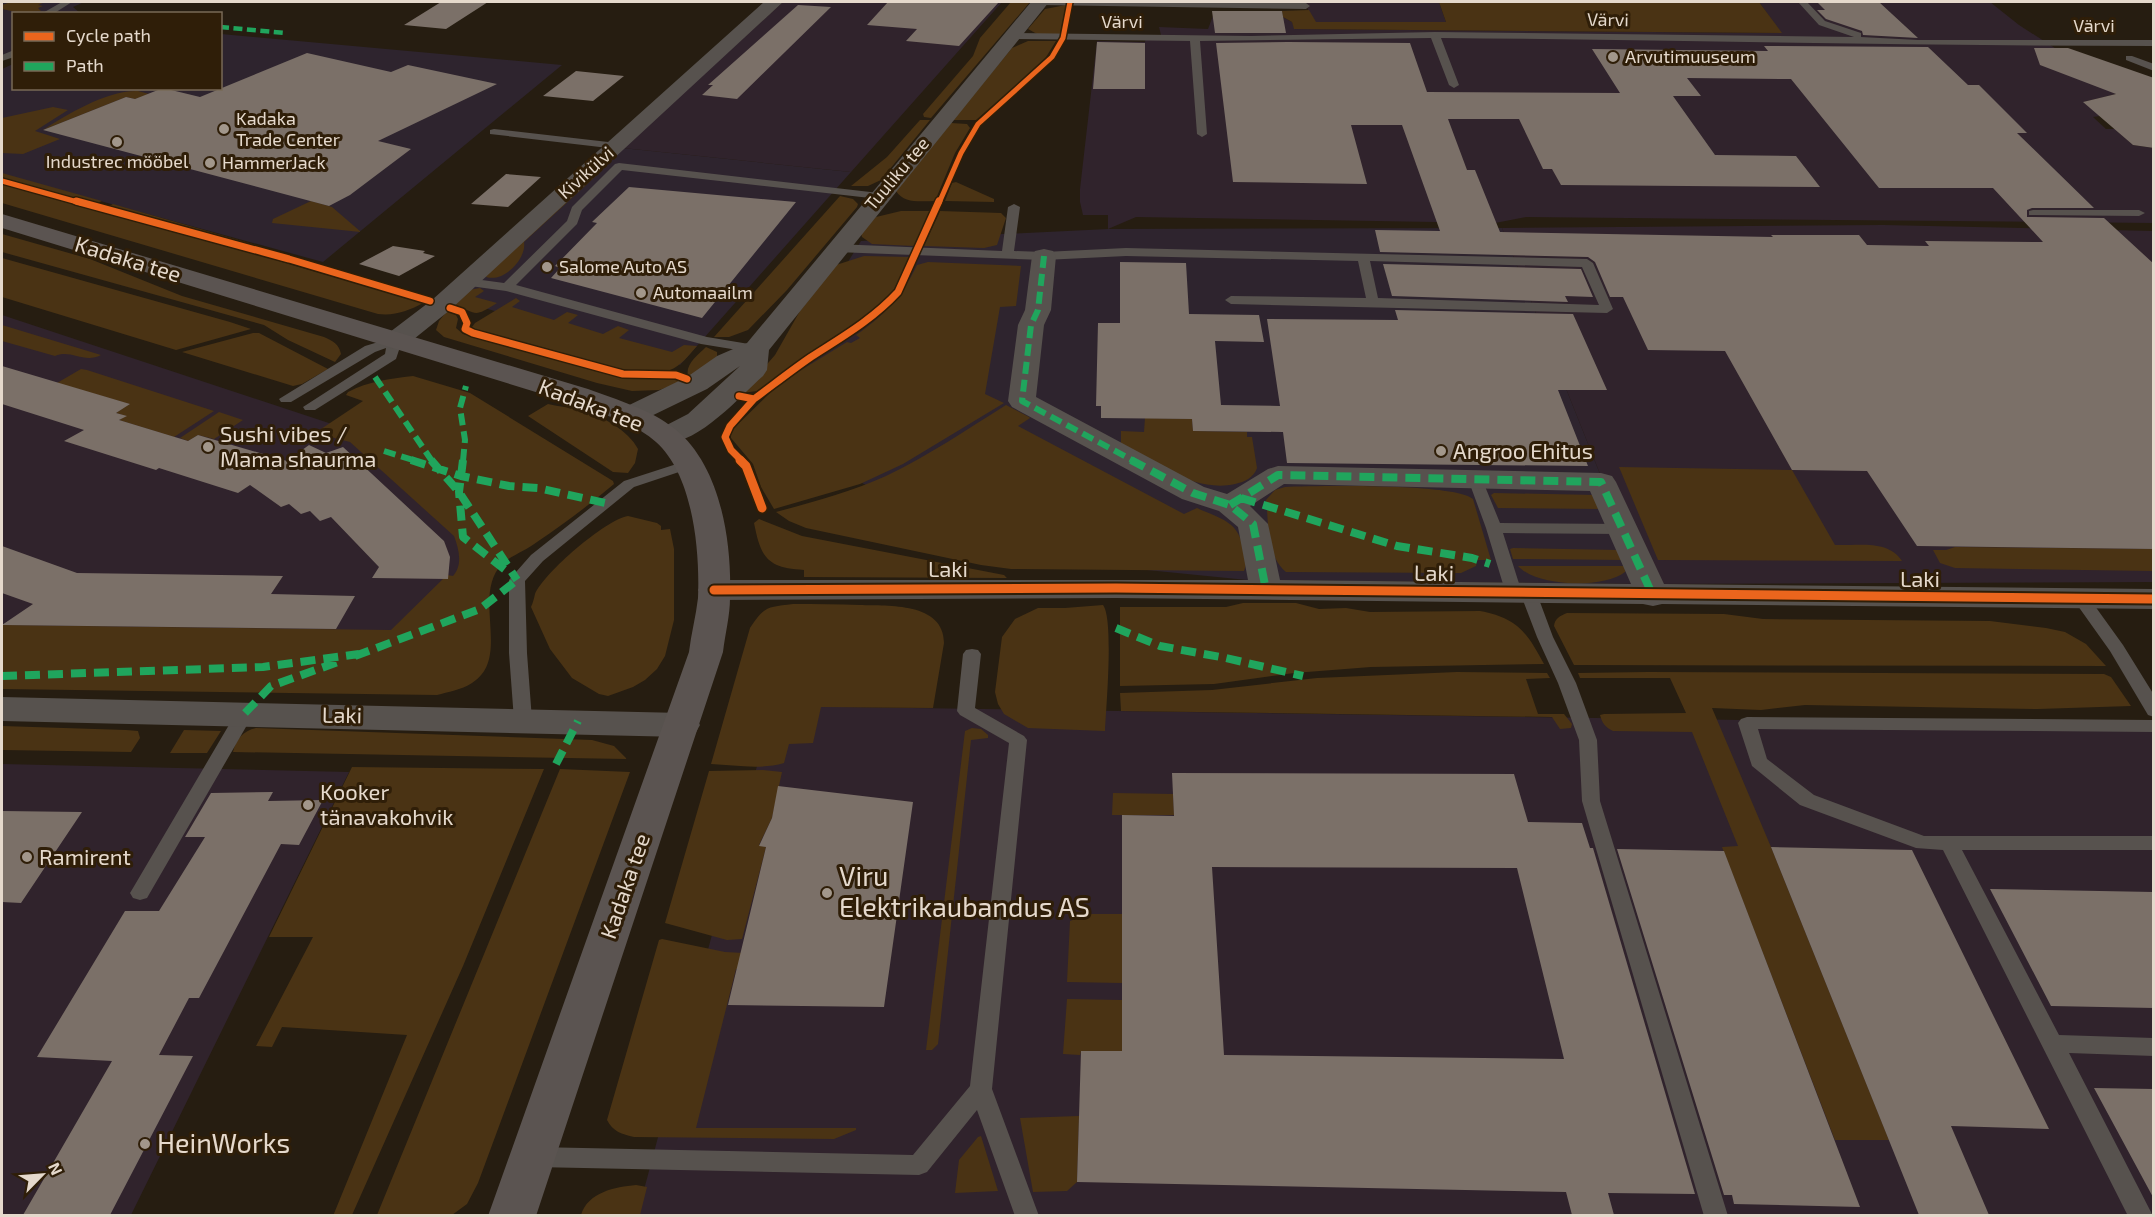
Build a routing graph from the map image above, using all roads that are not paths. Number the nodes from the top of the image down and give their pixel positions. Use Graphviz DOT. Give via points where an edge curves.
graph roads {
  1 [pos="68,2"];
  2 [pos="774,2"];
  3 [pos="1040,2"];
  4 [pos="1802,2"];
  5 [pos="1306,6"];
  6 [pos="49,12"];
  7 [pos="1436,35"];
  8 [pos="1012,36"];
  9 [pos="1195,39"];
  10 [pos="1872,42"];
  11 [pos="2154,43"];
  12 [pos="2129,58"];
  13 [pos="2154,68"];
  14 [pos="1454,85"];
  15 [pos="494,132"];
  16 [pos="1202,134"];
  17 [pos="618,156"];
  18 [pos="879,196"];
  19 [pos="1014,207"];
  20 [pos="2033,213"];
  21 [pos="2139,213"];
  22 [pos="2,221"];
  23 [pos="836,248"];
  24 [pos="1008,255"];
  25 [pos="1044,256"];
  26 [pos="1363,258"];
  27 [pos="467,282"];
  28 [pos="507,287"];
  29 [pos="1231,300"];
  30 [pos="1373,302"];
  31 [pos="395,341"];
  32 [pos="756,349"];
  33 [pos="286,399"];
  34 [pos="310,407"];
  35 [pos="631,415"];
  36 [pos="667,436"];
  37 [pos="690,464"];
  38 [pos="1475,479"];
  39 [pos="1230,505"];
  40 [pos="1494,528"];
  41 [pos="1622,529"];
  42 [pos="714,590"];
  43 [pos="1266,590"];
  44 [pos="1522,594"];
  45 [pos="1653,596"];
  46 [pos="2081,599"];
  47 [pos="2154,599"];
  48 [pos="972,654"];
  49 [pos="2,709"];
  50 [pos="2154,711"];
  51 [pos="245,713"];
  52 [pos="523,720"];
  53 [pos="682,726"];
  54 [pos="2154,726"];
  55 [pos="1949,843"];
  56 [pos="2154,843"];
  57 [pos="141,893"];
  58 [pos="2052,1044"];
  59 [pos="2154,1047"];
  60 [pos="981,1089"];
  61 [pos="531,1156"];
  62 [pos="512,1215"];
  63 [pos="1027,1215"];
  64 [pos="1716,1215"];
  65 [pos="2141,1215"];
  1 -- 6 [label="lane"];
  2 -- 17 [label="street, Kivikülvi"];
  3 -- 5 [label="lane"];
  3 -- 8 [label="street, Tuuliku tee"];
  4 -- 10 [label="lane" via="1822,23"];
  7 -- 9 [label="lane, Värvi"];
  7 -- 10 [label="lane, Värvi"];
  7 -- 14 [label="lane"];
  8 -- 9 [label="lane, Värvi"];
  8 -- 18 [label="street, Tuuliku tee"];
  9 -- 16 [label="lane"];
  10 -- 11 [label="lane, Värvi"];
  12 -- 13 [label="lane"];
  15 -- 17 [label="lane"];
  17 -- 18 [label="lane"];
  17 -- 27 [label="street, Kivikülvi" via="596,164"];
  17 -- 28 [label="lane" via="576,209 573,222"];
  18 -- 23 [label="street, Tuuliku tee"];
  19 -- 24 [label="lane"];
  20 -- 21 [label="lane"];
  22 -- 31 [label="main road, Kadaka tee"];
  23 -- 24 [label="lane"];
  23 -- 32 [label="street, Tuuliku tee"];
  24 -- 25 [label="lane"];
  25 -- 26 [label="lane" via="1126,252"];
  25 -- 39 [label="street" via="1022,401 1193,493"];
  26 -- 30 [label="lane"];
  26 -- 30 [label="lane" via="1587,263 1607,309"];
  27 -- 28 [label="lane"];
  27 -- 31 [label="street, Kivikülvi"];
  28 -- 32 [label="lane" via="706,341"];
  29 -- 30 [label="lane"];
  31 -- 33 [label="lane" via="370,349"];
  31 -- 34 [label="lane" via="391,356"];
  31 -- 35 [label="main road, Kadaka tee"];
  32 -- 35 [label="street, Tuuliku tee" via="726,362 697,384"];
  32 -- 36 [label="street, Tuuliku tee" via="753,370 698,420"];
  35 -- 36 [label="main road, Kadaka tee"];
  36 -- 37 [label="main road, Kadaka tee"];
  37 -- 42 [label="main road, Kadaka tee" via="707,517"];
  37 -- 52 [label="lane" via="629,484 537,558 517,580"];
  38 -- 39 [label="street" via="1278,475"];
  38 -- 40 [label="lane"];
  38 -- 41 [label="street" via="1601,482"];
  39 -- 43 [label="street" via="1253,524"];
  40 -- 41 [label="lane"];
  40 -- 44 [label="lane"];
  41 -- 45 [label="street"];
  42 -- 43 [label="street, Laki"];
  42 -- 53 [label="main road, Kadaka tee" via="706,652"];
  43 -- 44 [label="street, Laki"];
  44 -- 45 [label="street, Laki"];
  44 -- 64 [label="lane" via="1567,683 1588,740 1591,801"];
  45 -- 46 [label="street, Laki"];
  46 -- 47 [label="street, Laki"];
  46 -- 50 [label="lane"];
  48 -- 60 [label="lane" via="966,711 983,717 1004,735 1018,740"];
  49 -- 51 [label="street, Laki"];
  51 -- 52 [label="street, Laki"];
  51 -- 57 [label="lane"];
  52 -- 53 [label="street, Laki"];
  53 -- 61 [label="main road, Kadaka tee"];
  54 -- 55 [label="lane" via="1747,723 1759,762 1807,800 1923,843"];
  55 -- 56 [label="lane"];
  55 -- 58 [label="lane"];
  58 -- 59 [label="lane"];
  58 -- 65 [label="lane"];
  60 -- 61 [label="lane" via="919,1165"];
  60 -- 63 [label="lane"];
  61 -- 62 [label="main road, Kadaka tee"];
}
